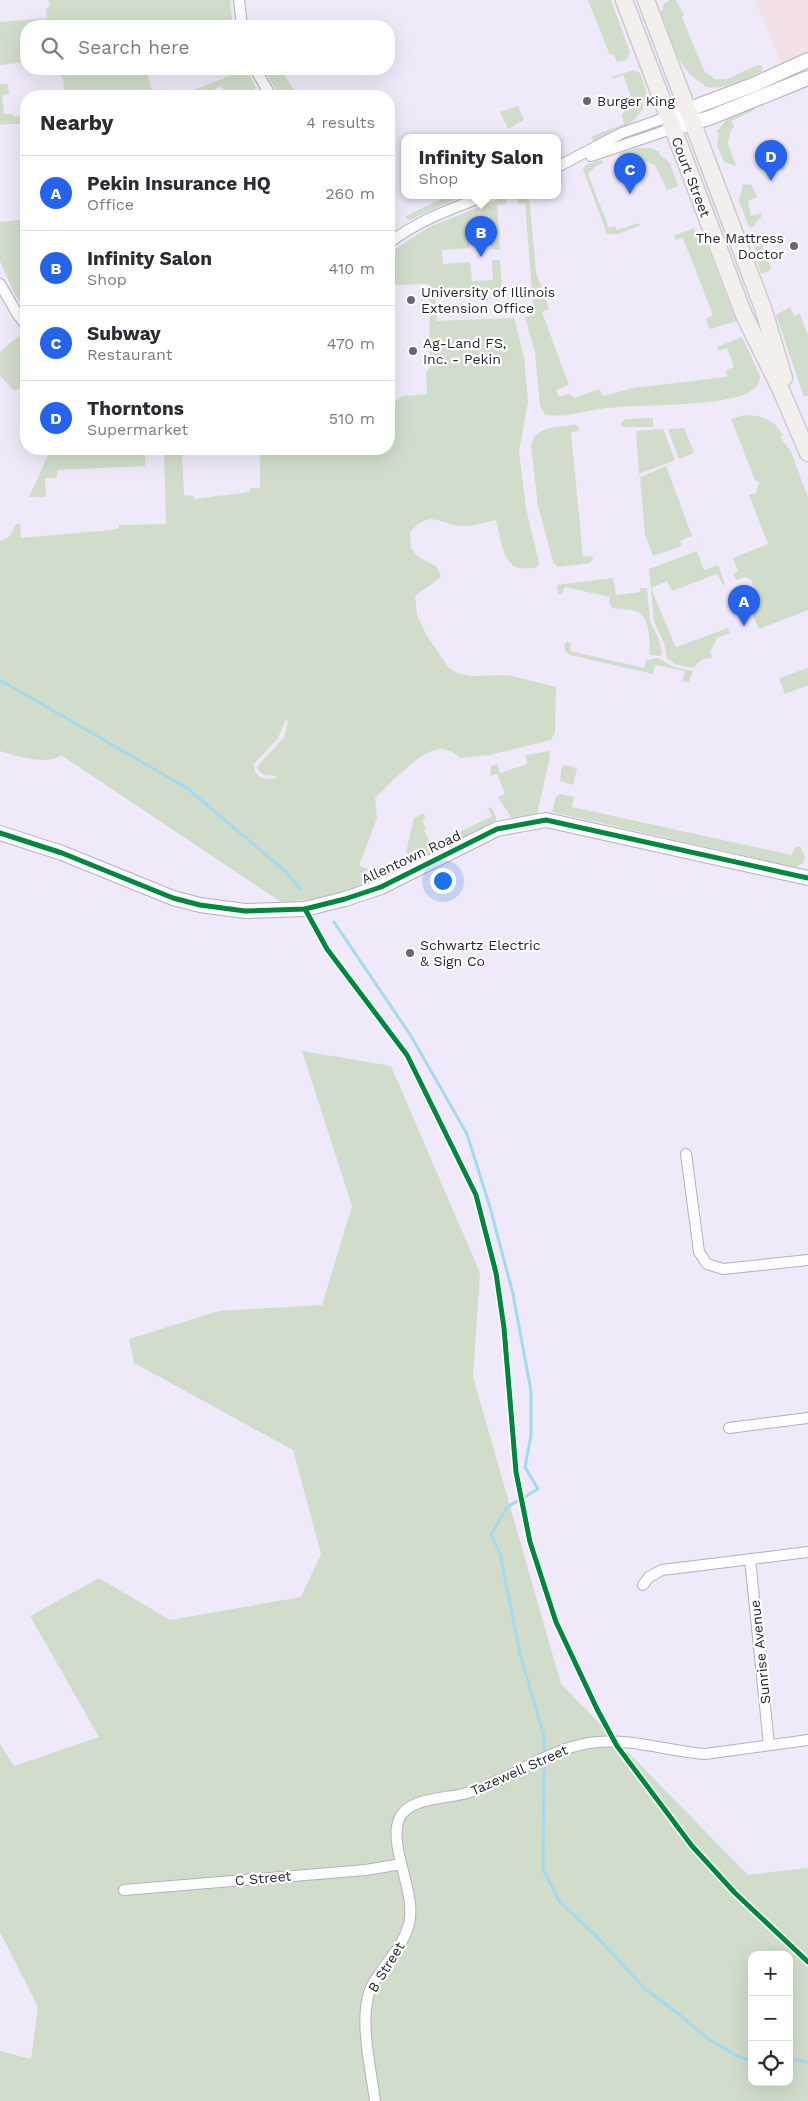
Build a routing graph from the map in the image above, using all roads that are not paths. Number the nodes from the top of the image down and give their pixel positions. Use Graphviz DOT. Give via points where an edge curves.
graph roads {
  1 [pos="239,0"];
  2 [pos="624,0"];
  3 [pos="646,0"];
  4 [pos="241,20"];
  5 [pos="808,60"];
  6 [pos="259,75"];
  7 [pos="808,78"];
  8 [pos="267,90"];
  9 [pos="680,120"];
  10 [pos="561,166"];
  11 [pos="477,199"];
  12 [pos="395,239"];
  13 [pos="0,284"];
  14 [pos="20,318"];
  15 [pos="808,453"];
  16 [pos="0,833"];
  17 [pos="808,878"];
  18 [pos="686,1154"];
  19 [pos="808,1260"];
  20 [pos="808,1418"];
  21 [pos="729,1428"];
  22 [pos="808,1552"];
  23 [pos="750,1559"];
  24 [pos="643,1585"];
  25 [pos="808,1740"];
  26 [pos="769,1745"];
  27 [pos="401,1864"];
  28 [pos="124,1890"];
  29 [pos="375,2101"];
  1 -- 4 [label="street"];
  2 -- 9 [label="main road, Court Street"];
  3 -- 9 [label="main road, Court Street"];
  5 -- 9 [label="street"];
  6 -- 8 [label="street"];
  7 -- 9 [label="street"];
  9 -- 10 [label="street" via="622,132"];
  9 -- 15 [label="main road, Court Street" via="763,308"];
  11 -- 12 [label="street" via="442,212"];
  13 -- 14 [label="street"];
  16 -- 17 [label="street, Allentown Road" via="62,853 173,898 245,911 305,909 345,900 381,887 497,830 546,820"];
  18 -- 19 [label="street" via="699,1252 707,1264 723,1269"];
  20 -- 21 [label="street"];
  22 -- 23 [label="street"];
  23 -- 24 [label="street" via="662,1570 649,1577"];
  23 -- 26 [label="street, Sunrise Avenue"];
  25 -- 26 [label="street, Tazewell Street"];
  26 -- 27 [label="street, Tazewell Street" via="705,1754 632,1741 574,1746 492,1784 417,1804 406,1810 397,1827"];
  27 -- 28 [label="street, C Street" via="366,1870"];
  27 -- 29 [label="street, B Street" via="410,1907 409,1923 401,1944 370,1989 366,2014"];
}
